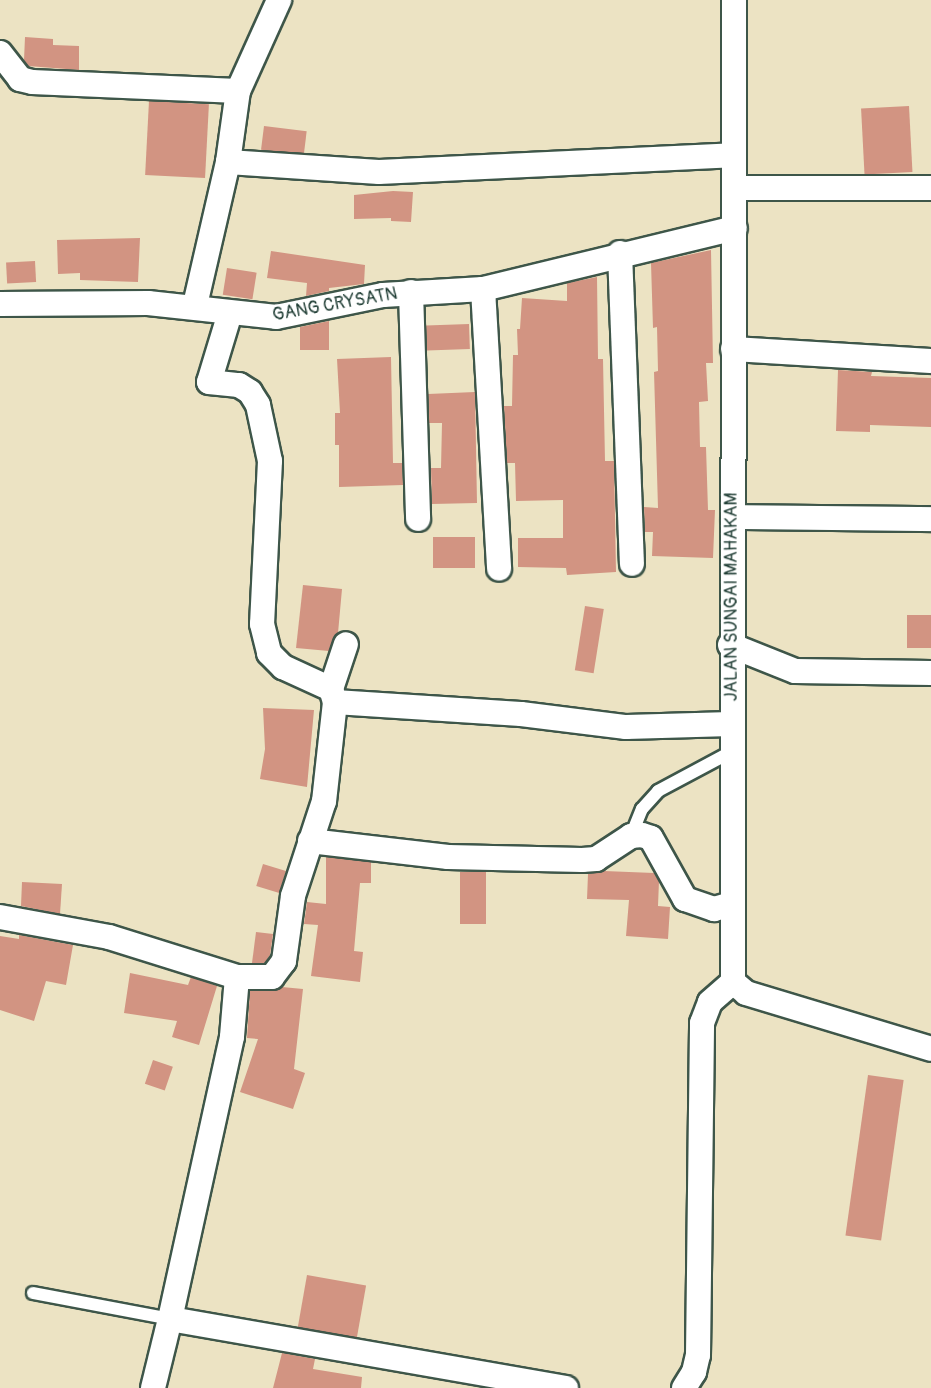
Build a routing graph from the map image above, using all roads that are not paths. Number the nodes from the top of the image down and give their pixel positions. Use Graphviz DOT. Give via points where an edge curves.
graph roads {
  1 [pos="279,0"];
  2 [pos="734,0"];
  3 [pos="0,53"];
  4 [pos="238,92"];
  5 [pos="733,155"];
  6 [pos="228,162"];
  7 [pos="736,188"];
  8 [pos="931,188"];
  9 [pos="735,228"];
  10 [pos="620,254"];
  11 [pos="483,289"];
  12 [pos="411,292"];
  13 [pos="0,304"];
  14 [pos="195,305"];
  15 [pos="230,313"];
  16 [pos="733,349"];
  17 [pos="931,361"];
  18 [pos="732,517"];
  19 [pos="418,519"];
  20 [pos="931,519"];
  21 [pos="632,564"];
  22 [pos="499,569"];
  23 [pos="345,644"];
  24 [pos="730,645"];
  25 [pos="931,674"];
  26 [pos="333,695"];
  27 [pos="731,724"];
  28 [pos="731,752"];
  29 [pos="631,836"];
  30 [pos="310,841"];
  31 [pos="731,904"];
  32 [pos="0,917"];
  33 [pos="237,977"];
  34 [pos="732,982"];
  35 [pos="931,1049"];
  36 [pos="33,1293"];
  37 [pos="170,1319"];
  38 [pos="153,1388"];
  39 [pos="566,1388"];
  40 [pos="684,1388"];
  1 -- 4 [label="street"];
  2 -- 5 [label="street, JALAN SUNGAI MAHAKAM"];
  3 -- 4 [label="street" via="20,79 32,82"];
  4 -- 6 [label="street"];
  5 -- 6 [label="street" via="379,172"];
  5 -- 7 [label="street, JALAN SUNGAI MAHAKAM"];
  6 -- 14 [label="street"];
  7 -- 8 [label="street"];
  7 -- 9 [label="street, JALAN SUNGAI MAHAKAM"];
  9 -- 10 [label="street, GANG CRYSATN"];
  9 -- 16 [label="street, JALAN SUNGAI MAHAKAM"];
  10 -- 11 [label="street, GANG CRYSATN"];
  10 -- 21 [label="street"];
  11 -- 12 [label="street, GANG CRYSATN"];
  11 -- 22 [label="street"];
  12 -- 15 [label="street, GANG CRYSATN" via="362,298 276,317"];
  12 -- 19 [label="street"];
  13 -- 14 [label="street, GANG CRYSATN"];
  14 -- 15 [label="street, GANG CRYSATN"];
  15 -- 26 [label="street" via="209,382 239,385 250,392 258,405 270,461 262,624 269,653 283,666"];
  16 -- 17 [label="street"];
  16 -- 18 [label="street, JALAN SUNGAI MAHAKAM"];
  18 -- 20 [label="street"];
  18 -- 24 [label="street, JALAN SUNGAI MAHAKAM"];
  23 -- 26 [label="street"];
  24 -- 25 [label="street" via="795,671"];
  24 -- 27 [label="street, JALAN SUNGAI MAHAKAM"];
  26 -- 27 [label="street" via="626,727"];
  26 -- 30 [label="street" via="324,801"];
  27 -- 28 [label="street, JALAN SUNGAI MAHAKAM"];
  28 -- 29 [label="lane" via="658,791 642,809"];
  28 -- 31 [label="street, JALAN SUNGAI MAHAKAM"];
  29 -- 30 [label="street" via="596,859 582,860 448,857"];
  29 -- 31 [label="street" via="651,838 686,899 714,909"];
  30 -- 33 [label="street" via="293,896 288,946 279,971 272,977"];
  31 -- 34 [label="street, JALAN SUNGAI MAHAKAM"];
  32 -- 33 [label="street" via="109,937"];
  33 -- 37 [label="street" via="232,1037"];
  34 -- 35 [label="street" via="746,993"];
  34 -- 40 [label="street" via="710,1002 702,1023 698,1355"];
  36 -- 37 [label="lane"];
  37 -- 38 [label="street"];
  37 -- 39 [label="street"];
}
